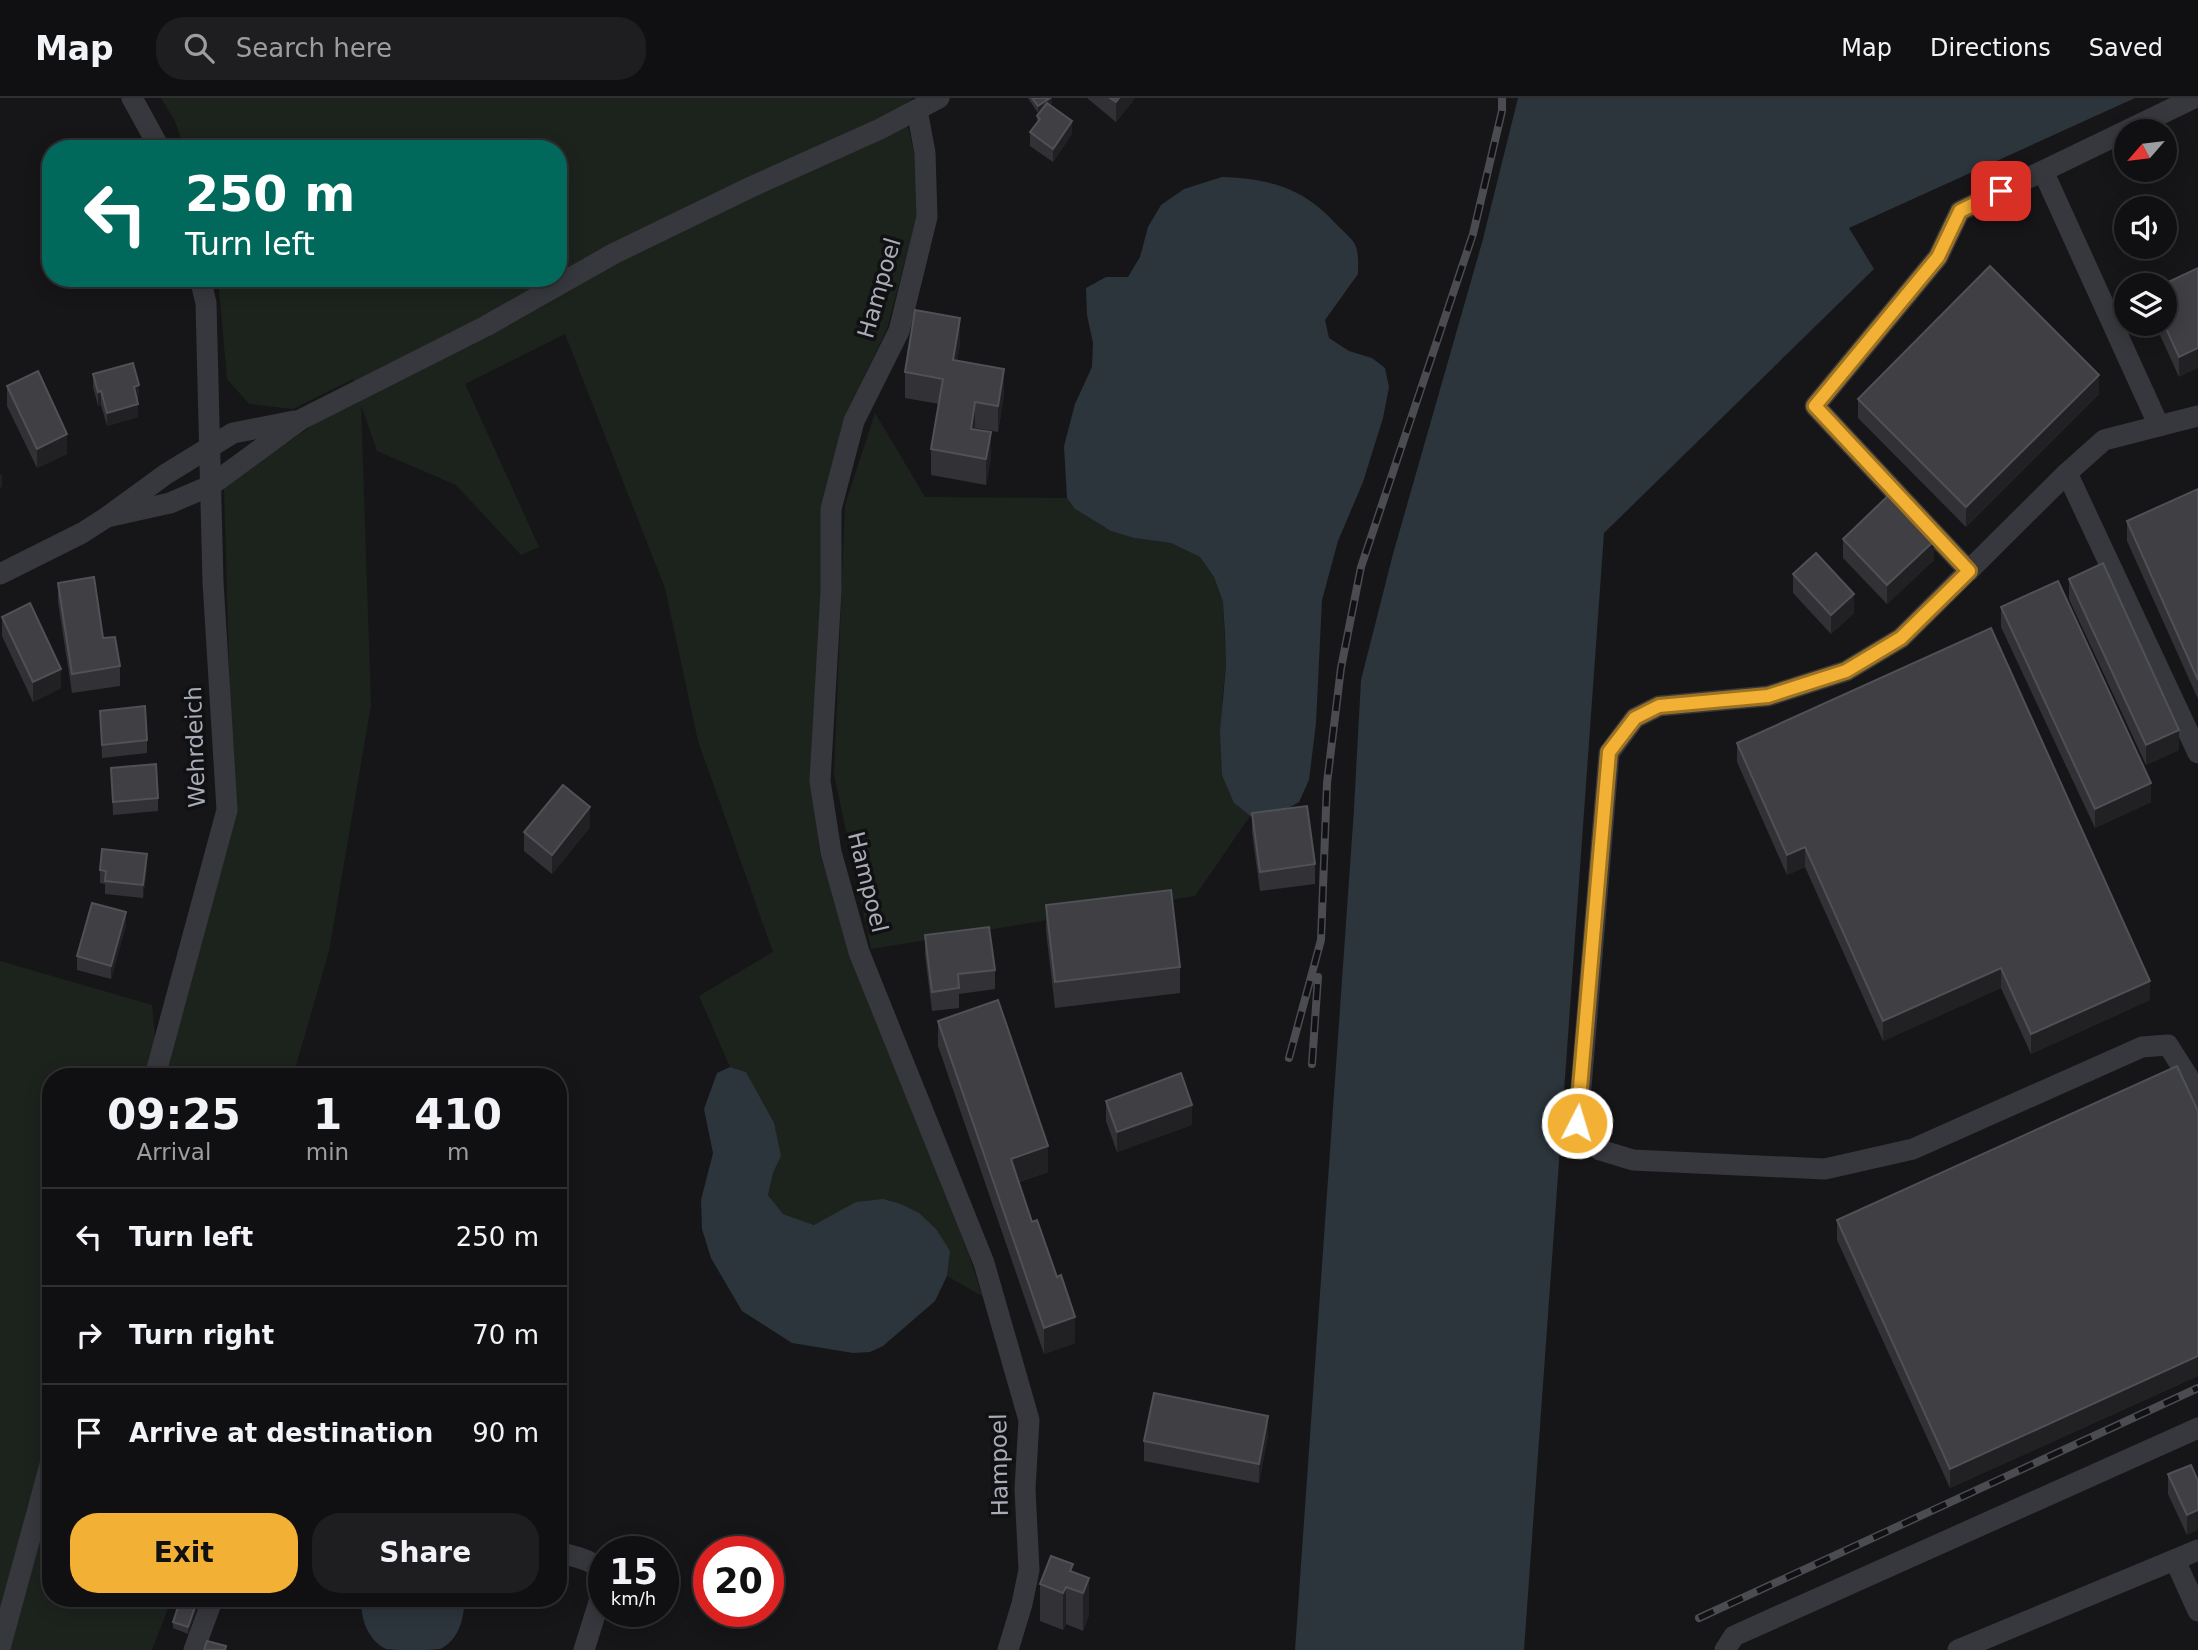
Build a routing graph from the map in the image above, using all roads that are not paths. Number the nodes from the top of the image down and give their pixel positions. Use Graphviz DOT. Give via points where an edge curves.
graph roads {
  1 [pos="132,98"];
  2 [pos="939,98"];
  3 [pos="2194,98"];
  4 [pos="917,110"];
  5 [pos="155,140"];
  6 [pos="2043,171"];
  7 [pos="567,280"];
  8 [pos="202,287"];
  9 [pos="555,287"];
  10 [pos="2198,416"];
  11 [pos="300,420"];
  12 [pos="2160,426"];
  13 [pos="209,449"];
  14 [pos="2067,472"];
  15 [pos="210,486"];
  16 [pos="107,517"];
  17 [pos="1969,571"];
  18 [pos="0,574"];
  19 [pos="2198,753"];
  20 [pos="157,1068"];
  21 [pos="2198,1099"];
  22 [pos="2198,1428"];
  23 [pos="42,1494"];
  24 [pos="2198,1550"];
  25 [pos="567,1554"];
  26 [pos="588,1560"];
  27 [pos="2175,1560"];
  28 [pos="210,1607"];
  29 [pos="2198,1611"];
  30 [pos="591,1627"];
  31 [pos="0,1648"];
  32 [pos="194,1650"];
  33 [pos="584,1650"];
  34 [pos="1007,1650"];
  35 [pos="1725,1650"];
  36 [pos="1958,1650"];
  1 -- 5 [label="street"];
  2 -- 4 [label="street"];
  3 -- 6 [label="street"];
  4 -- 7 [label="street"];
  4 -- 34 [label="street, Hampoel" via="925,153 927,217 900,331 854,421 831,509 820,781 831,852 859,952 984,1263 1029,1420 1025,1489 1029,1570"];
  6 -- 12 [label="street"];
  6 -- 17 [label="street" via="1960,211 1938,257 1815,406"];
  8 -- 13 [label="street, Wehrdeich"];
  9 -- 11 [label="street"];
  10 -- 12 [label="street"];
  11 -- 13 [label="street" via="233,433"];
  11 -- 15 [label="street"];
  12 -- 14 [label="street" via="2104,440"];
  13 -- 15 [label="street, Wehrdeich"];
  13 -- 16 [label="street"];
  14 -- 17 [label="street"];
  14 -- 19 [label="street"];
  15 -- 16 [label="street" via="170,503"];
  15 -- 20 [label="street, Wehrdeich" via="226,810"];
  16 -- 18 [label="street"];
  17 -- 21 [label="street" via="1901,638 1846,671 1768,696 1659,706 1635,718 1609,752 1577,1123 1600,1150 1633,1160 1825,1168 1913,1149 2142,1047 2168,1045"];
  22 -- 35 [label="street" via="1734,1636"];
  23 -- 31 [label="street"];
  24 -- 27 [label="street"];
  25 -- 26 [label="street"];
  27 -- 29 [label="street"];
  27 -- 36 [label="street"];
  28 -- 32 [label="street"];
  30 -- 33 [label="street"];
}
